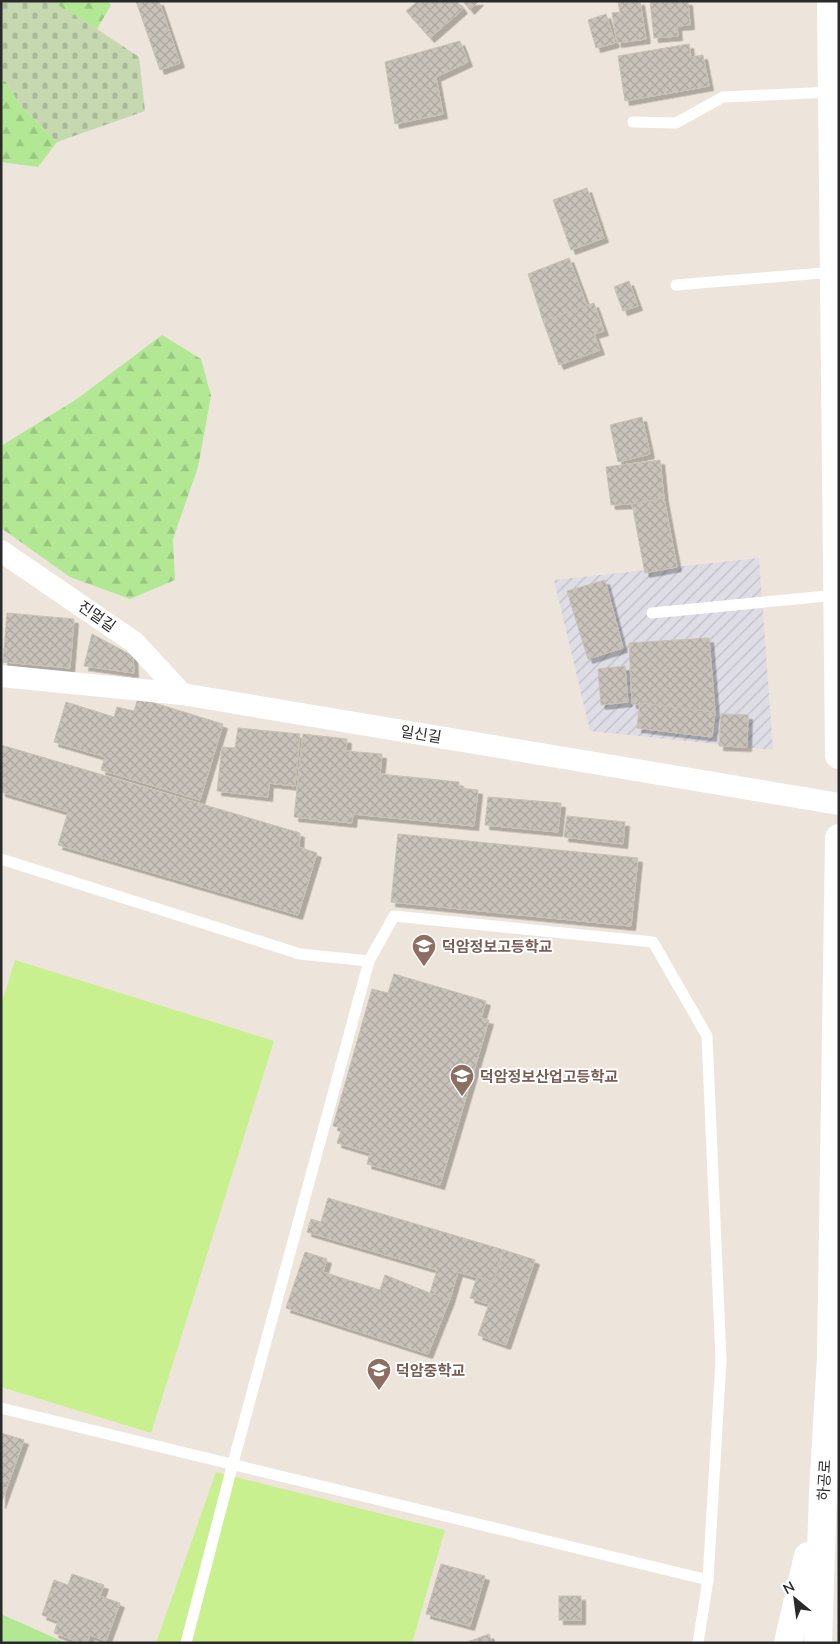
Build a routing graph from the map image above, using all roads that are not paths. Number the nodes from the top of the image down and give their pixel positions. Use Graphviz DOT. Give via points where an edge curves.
graph roads {
  1 [pos="831,1"];
  2 [pos="832,92"];
  3 [pos="632,122"];
  4 [pos="836,272"];
  5 [pos="676,284"];
  6 [pos="1,551"];
  7 [pos="837,595"];
  8 [pos="652,613"];
  9 [pos="1,676"];
  10 [pos="182,694"];
  11 [pos="839,755"];
  12 [pos="839,804"];
  13 [pos="839,838"];
  14 [pos="1,860"];
  15 [pos="369,961"];
  16 [pos="830,1357"];
  17 [pos="1,1408"];
  18 [pos="839,1413"];
  19 [pos="233,1463"];
  20 [pos="823,1491"];
  21 [pos="708,1580"];
  22 [pos="186,1643"];
  23 [pos="698,1643"];
  24 [pos="788,1643"];
  25 [pos="818,1643"];
  1 -- 2 [label="main road"];
  2 -- 3 [label="lane" via="723,97 676,123"];
  2 -- 4 [label="main road"];
  4 -- 5 [label="lane"];
  4 -- 7 [label="main road"];
  6 -- 10 [label="street, 진멀길" via="134,642"];
  7 -- 8 [label="lane"];
  7 -- 11 [label="main road"];
  9 -- 10 [label="street, 일신길"];
  10 -- 12 [label="street, 일신길"];
  13 -- 16 [label="main road, 하공로"];
  14 -- 15 [label="lane" via="300,954"];
  15 -- 19 [label="lane"];
  15 -- 21 [label="lane" via="394,916 653,942 707,1036 721,1360"];
  16 -- 18 [label="main road"];
  16 -- 20 [label="main road, 하공로"];
  17 -- 19 [label="lane"];
  19 -- 21 [label="lane"];
  19 -- 22 [label="lane"];
  20 -- 24 [label="main road"];
  20 -- 25 [label="main road, 하공로"];
  21 -- 23 [label="lane"];
}
